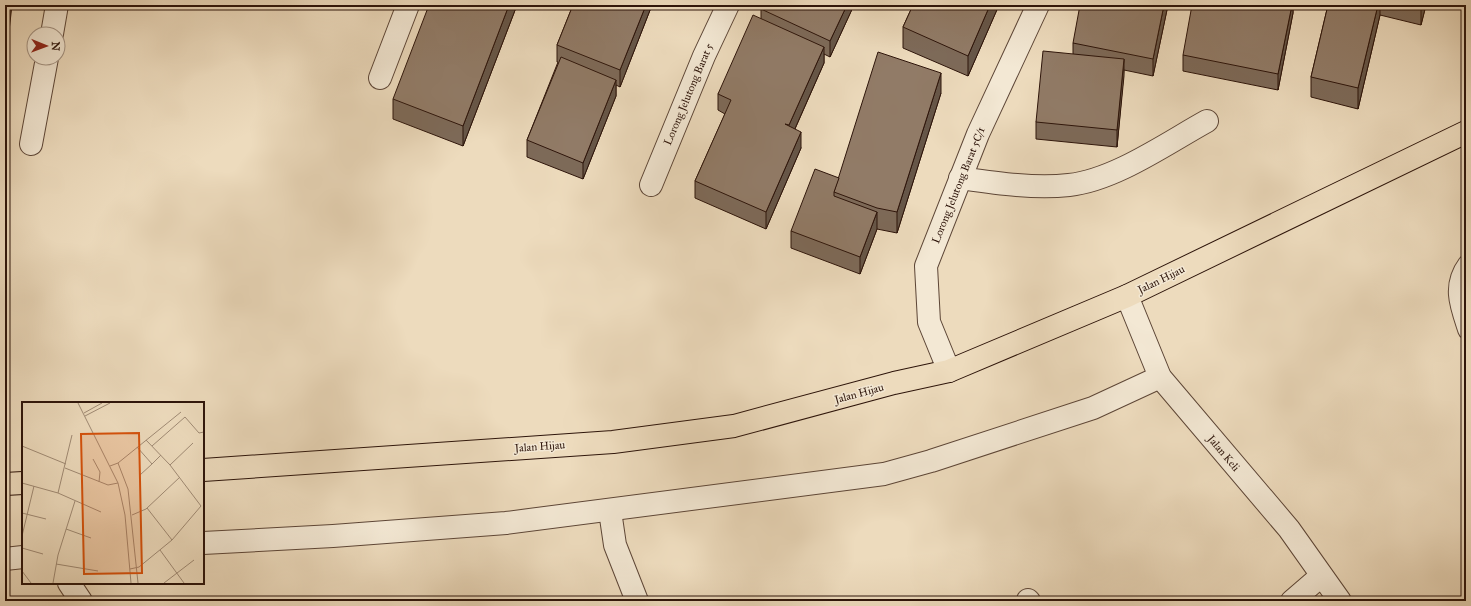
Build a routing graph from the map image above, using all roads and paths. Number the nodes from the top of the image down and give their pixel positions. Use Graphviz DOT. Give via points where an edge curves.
graph roads {
  1 [pos="57,5"];
  2 [pos="408,5"];
  3 [pos="728,5"];
  4 [pos="1038,5"];
  5 [pos="53,26"];
  6 [pos="46,66"];
  7 [pos="380,78"];
  8 [pos="1206,121"];
  9 [pos="1466,132"];
  10 [pos="31,144"];
  11 [pos="960,178"];
  12 [pos="651,185"];
  13 [pos="1466,263"];
  14 [pos="1127,296"];
  15 [pos="1466,331"];
  16 [pos="949,371"];
  17 [pos="1160,377"];
  18 [pos="204,470"];
  19 [pos="22,483"];
  20 [pos="5,484"];
  21 [pos="610,511"];
  22 [pos="204,543"];
  23 [pos="22,557"];
  24 [pos="5,559"];
  25 [pos="1321,576"];
  26 [pos="70,584"];
  27 [pos="82,601"];
  28 [pos="637,601"];
  29 [pos="1292,601"];
  30 [pos="1340,601"];
  1 -- 5 [label="street"];
  2 -- 7 [label="street"];
  3 -- 12 [label="street, Lorong Jelutong Barat 5" via="704,56"];
  4 -- 11 [label="street, Lorong Jelutong Barat 5C/1"];
  6 -- 10 [label="street"];
  8 -- 11 [label="street" via="1100,178 1070,185 1017,184"];
  9 -- 14 [label="main road, Jalan Hijau"];
  11 -- 16 [label="street, Lorong Jelutong Barat 5C/1" via="926,266 929,322"];
  13 -- 15 [label="lane" via="1455,293"];
  14 -- 16 [label="main road, Jalan Hijau"];
  14 -- 17 [label="street, Jalan Keli"];
  16 -- 18 [label="main road, Jalan Hijau" via="894,383 734,426 613,442"];
  17 -- 21 [label="street" via="1093,408 884,474"];
  17 -- 25 [label="street, Jalan Keli" via="1289,530"];
  19 -- 20 [label="main road"];
  21 -- 22 [label="street" via="445,529"];
  21 -- 28 [label="street" via="615,545"];
  23 -- 24 [label="street"];
  25 -- 29 [label="street"];
  25 -- 30 [label="street, Jalan Keli"];
  26 -- 27 [label="street"];
}
